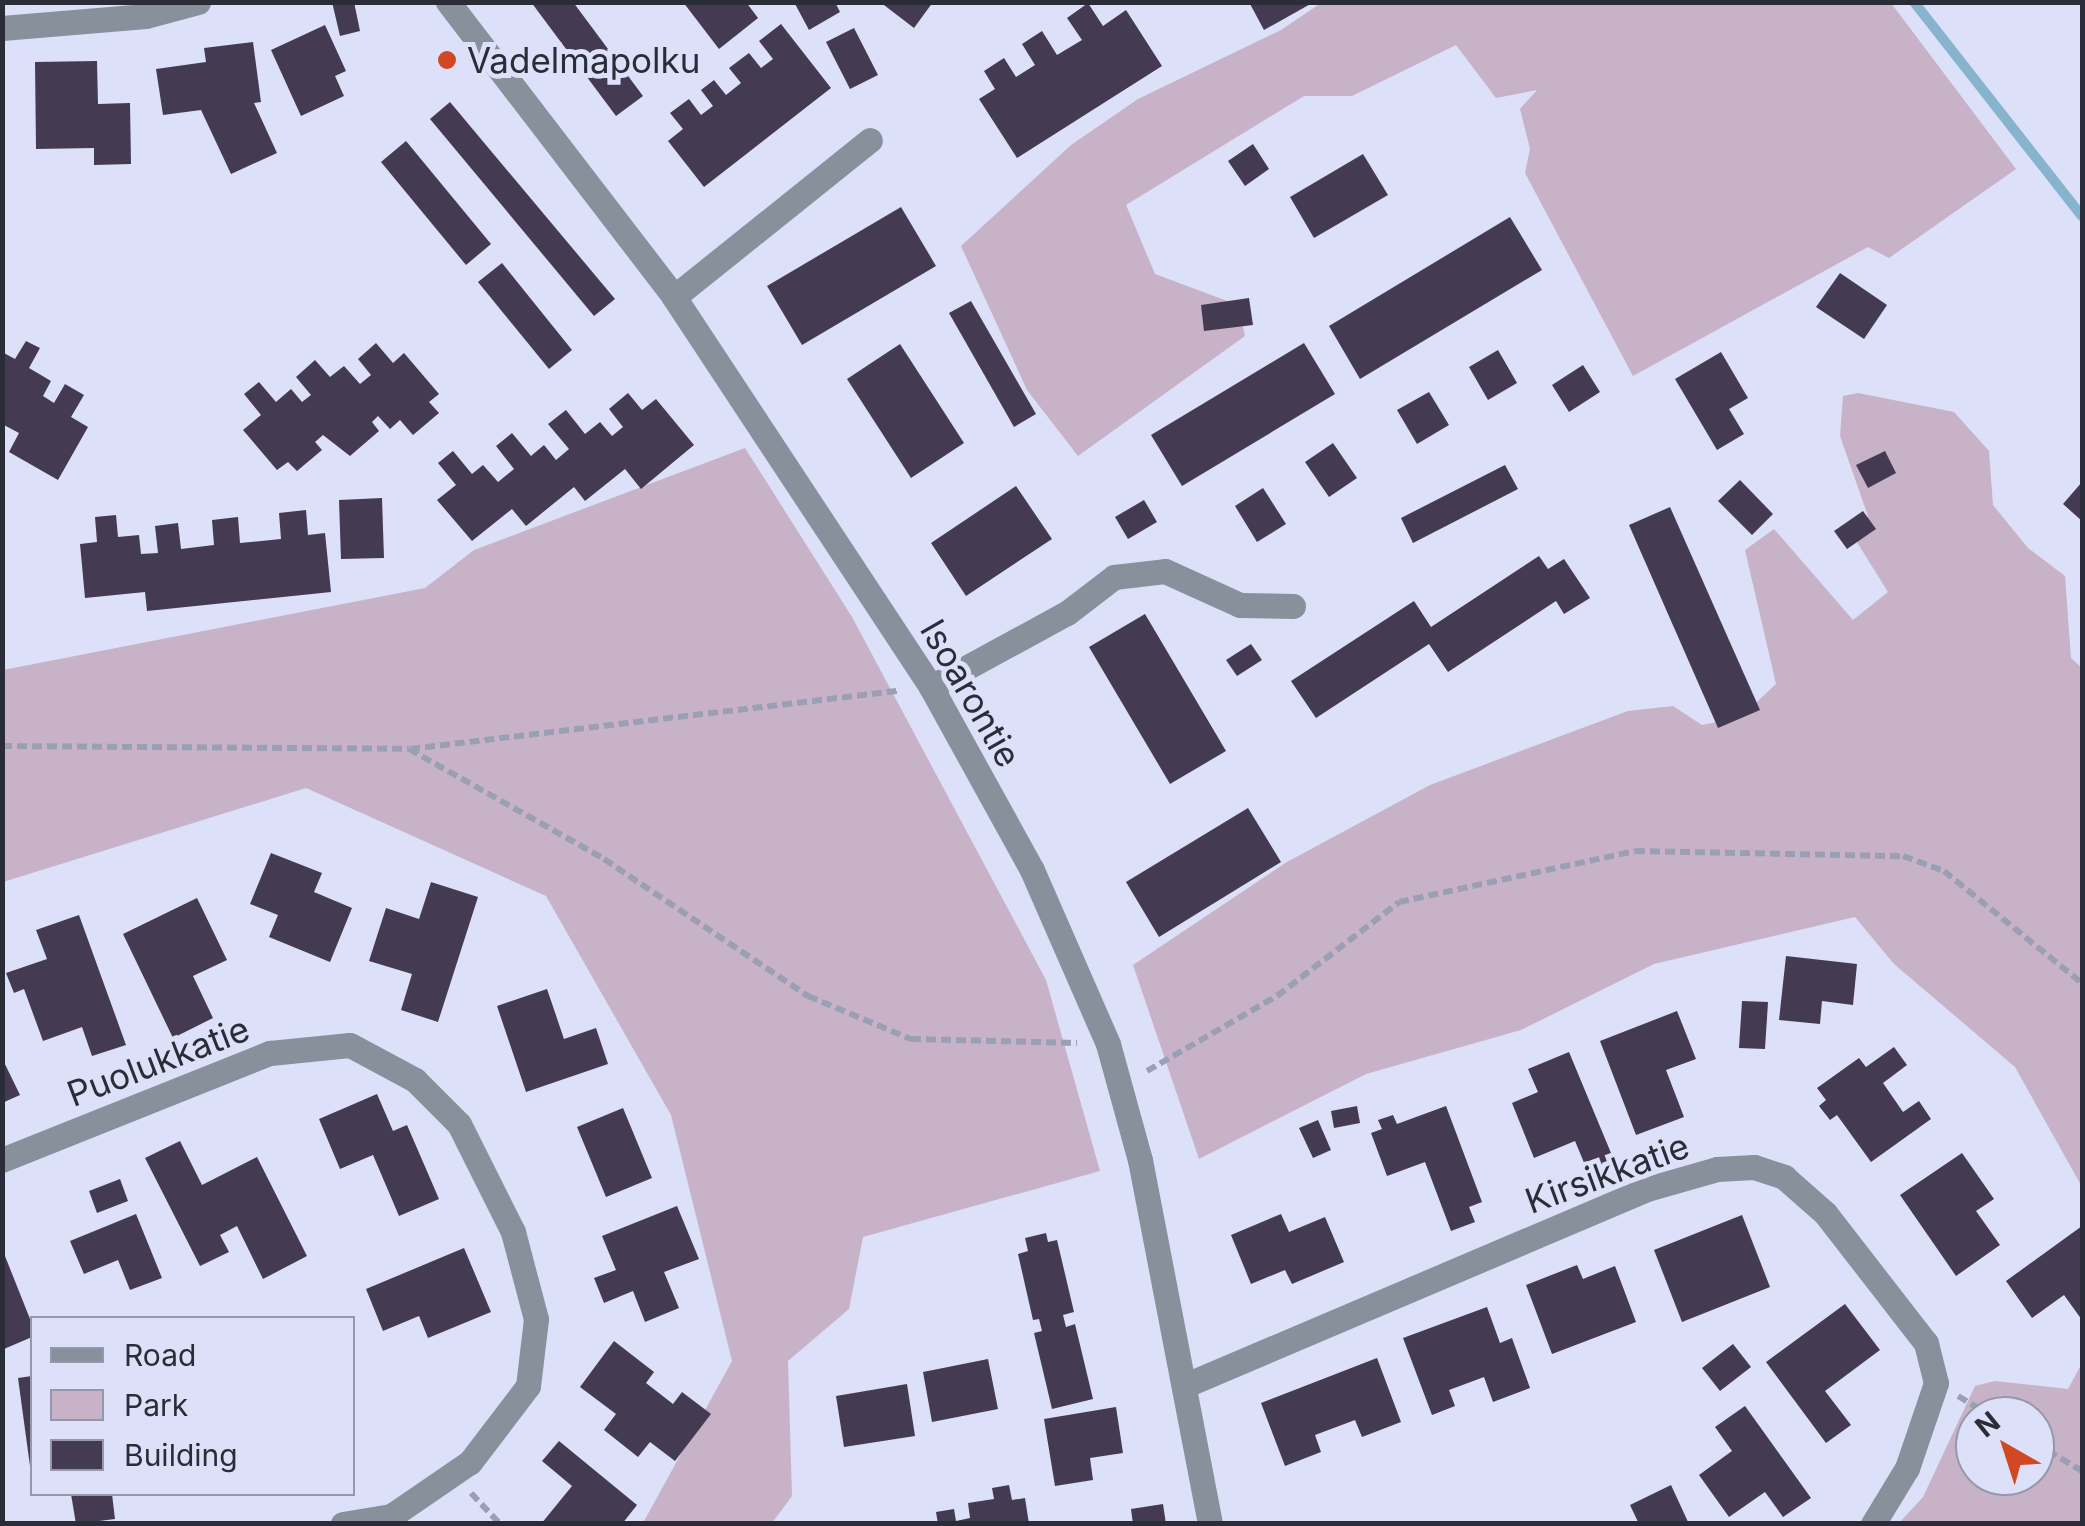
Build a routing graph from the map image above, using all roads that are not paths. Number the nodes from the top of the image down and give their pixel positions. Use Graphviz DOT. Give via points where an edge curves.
graph roads {
  1 [pos="198,2"];
  2 [pos="448,2"];
  3 [pos="2,28"];
  4 [pos="870,140"];
  5 [pos="674,297"];
  6 [pos="1293,606"];
  7 [pos="931,687"];
  8 [pos="2,1160"];
  9 [pos="1186,1386"];
  10 [pos="343,1524"];
  11 [pos="1210,1524"];
  12 [pos="1873,1524"];
  1 -- 3 [label="street" via="146,16"];
  2 -- 5 [label="street, Isoarontie"];
  4 -- 5 [label="street"];
  5 -- 7 [label="street, Isoarontie"];
  6 -- 7 [label="street" via="1240,605 1165,571 1114,577 1068,613"];
  7 -- 9 [label="street, Isoarontie" via="1032,870 1108,1044 1140,1160"];
  8 -- 10 [label="street, Puolukkatie" via="270,1052 350,1046 415,1080 458,1124 513,1232 536,1319 528,1386 470,1462 392,1516"];
  9 -- 11 [label="street, Isoarontie"];
  9 -- 12 [label="street, Kirsikkatie" via="1648,1189 1717,1169 1754,1167 1784,1176 1825,1213 1926,1343 1936,1383 1907,1468"];
}
